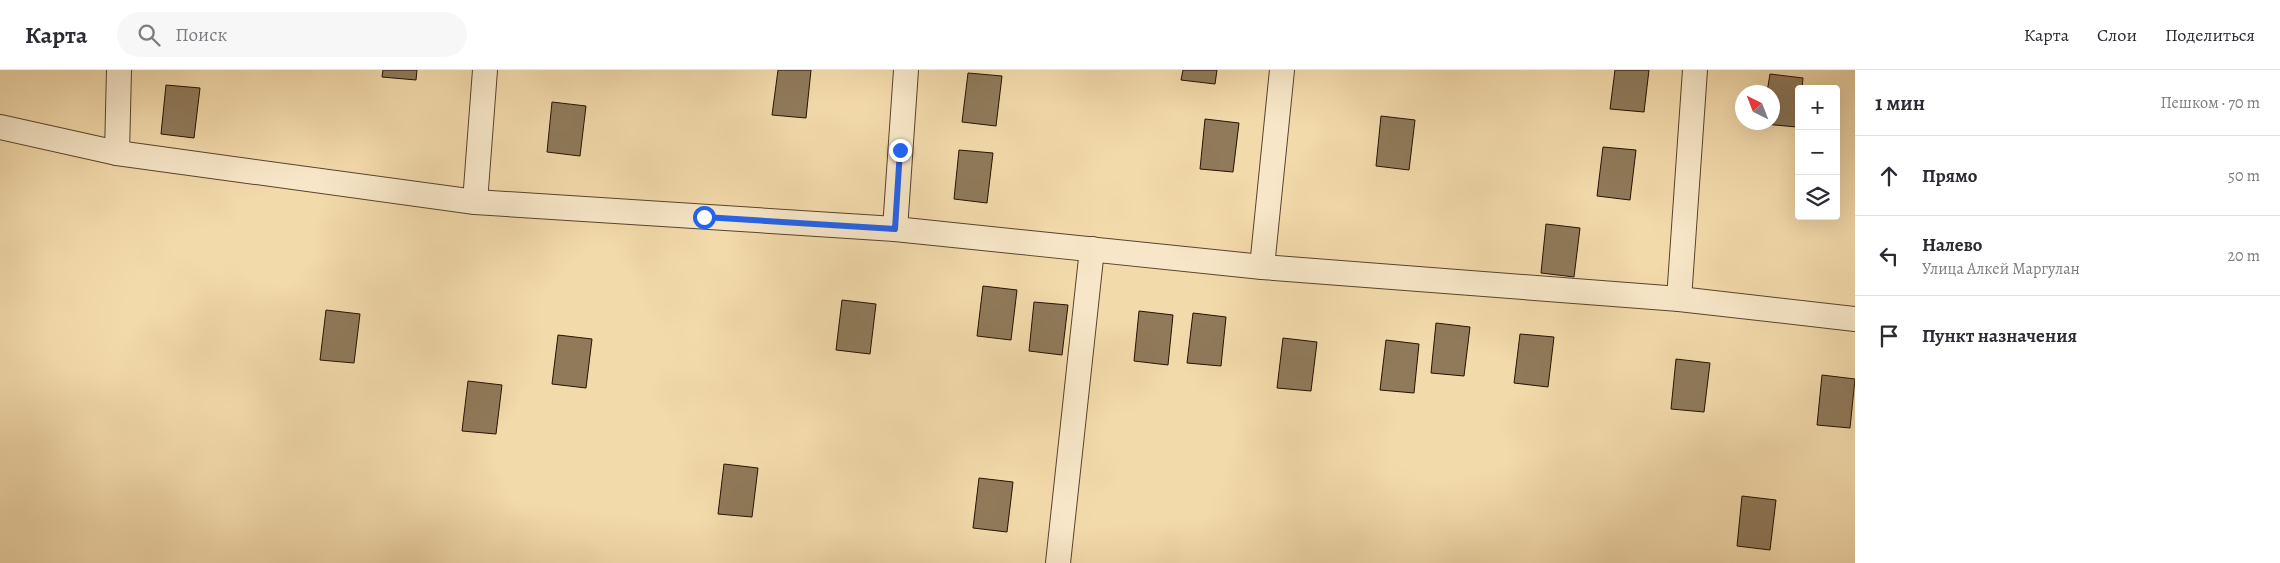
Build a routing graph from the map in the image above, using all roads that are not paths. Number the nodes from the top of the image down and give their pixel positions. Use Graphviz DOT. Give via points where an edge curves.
graph roads {
  1 [pos="119,70"];
  2 [pos="485,70"];
  3 [pos="906,70"];
  4 [pos="1282,70"];
  5 [pos="1695,70"];
  6 [pos="0,127"];
  7 [pos="117,153"];
  8 [pos="475,202"];
  9 [pos="895,229"];
  10 [pos="1092,249"];
  11 [pos="1262,267"];
  12 [pos="1679,299"];
  13 [pos="1855,319"];
  14 [pos="1058,563"];
  1 -- 7 [label="street"];
  2 -- 8 [label="street"];
  3 -- 9 [label="street"];
  4 -- 11 [label="street"];
  5 -- 12 [label="street"];
  6 -- 7 [label="street"];
  7 -- 8 [label="street"];
  8 -- 9 [label="street"];
  9 -- 10 [label="street"];
  10 -- 11 [label="street"];
  10 -- 14 [label="street"];
  11 -- 12 [label="street"];
  12 -- 13 [label="street"];
}
